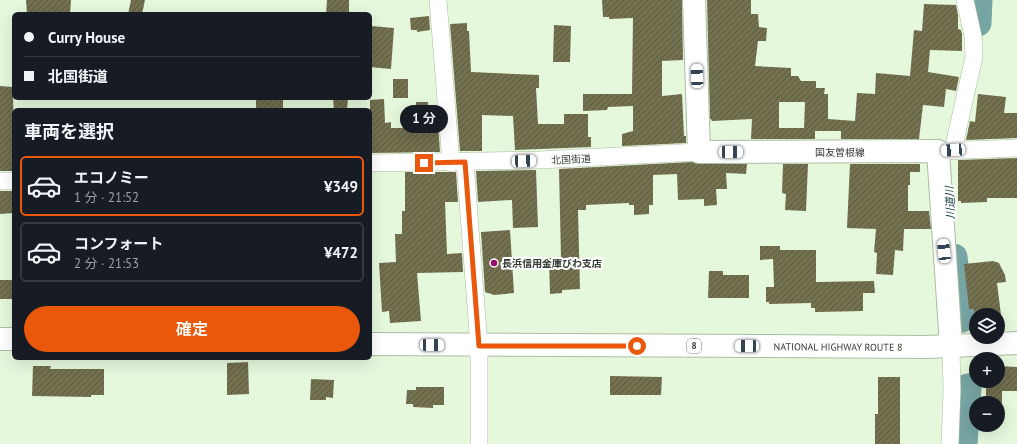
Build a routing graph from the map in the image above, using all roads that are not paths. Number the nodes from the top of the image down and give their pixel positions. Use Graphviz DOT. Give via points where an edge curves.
graph roads {
  1 [pos="438,0"];
  2 [pos="694,0"];
  3 [pos="965,0"];
  4 [pos="1017,148"];
  5 [pos="945,151"];
  6 [pos="700,152"];
  7 [pos="372,163"];
  8 [pos="458,163"];
  9 [pos="0,181"];
  10 [pos="12,181"];
  11 [pos="0,339"];
  12 [pos="12,339"];
  13 [pos="1017,343"];
  14 [pos="372,344"];
  15 [pos="479,346"];
  16 [pos="951,346"];
  17 [pos="479,444"];
  18 [pos="950,444"];
  1 -- 8 [label="street"];
  2 -- 6 [label="main road"];
  3 -- 5 [label="street" via="973,36 974,57"];
  4 -- 5 [label="street"];
  5 -- 6 [label="main road, 国友曽根線"];
  5 -- 16 [label="main road"];
  6 -- 8 [label="street, 北国街道"];
  7 -- 8 [label="street, 北国街道"];
  8 -- 15 [label="street"];
  9 -- 10 [label="street"];
  11 -- 12 [label="main road"];
  13 -- 16 [label="main road, NATIONAL HIGHWAY ROUTE 8 / 8"];
  14 -- 15 [label="main road, NATIONAL HIGHWAY ROUTE 8 / 8"];
  15 -- 16 [label="main road, NATIONAL HIGHWAY ROUTE 8 / 8"];
  15 -- 17 [label="street"];
  16 -- 18 [label="street"];
}
